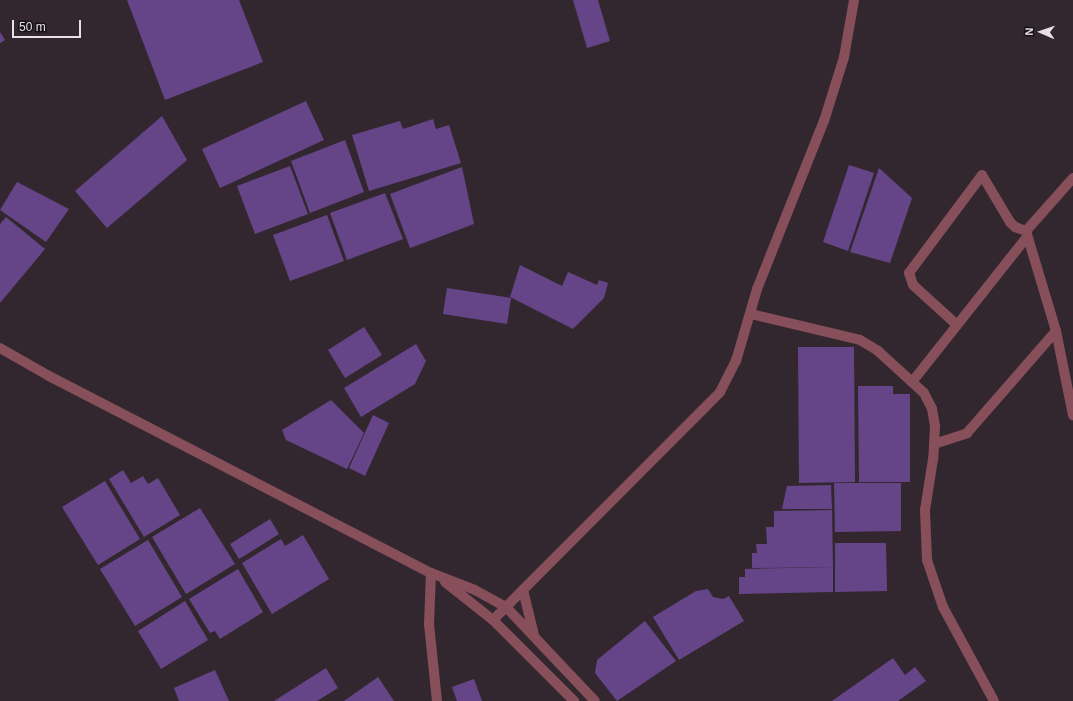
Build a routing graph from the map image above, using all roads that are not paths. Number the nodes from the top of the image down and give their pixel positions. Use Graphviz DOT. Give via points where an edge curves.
graph roads {
  1 [pos="854,0"];
  2 [pos="1073,178"];
  3 [pos="1027,234"];
  4 [pos="751,314"];
  5 [pos="958,324"];
  6 [pos="1056,331"];
  7 [pos="0,348"];
  8 [pos="912,382"];
  9 [pos="1073,415"];
  10 [pos="934,444"];
  11 [pos="432,573"];
  12 [pos="523,590"];
  13 [pos="506,607"];
  14 [pos="493,620"];
  15 [pos="536,639"];
  16 [pos="437,701"];
  17 [pos="574,701"];
  18 [pos="595,701"];
  19 [pos="994,701"];
  1 -- 4 [label="street" via="844,57 831,100 809,163 766,265"];
  2 -- 3 [label="street"];
  3 -- 5 [label="street"];
  3 -- 5 [label="street" via="1010,222 982,175 909,273 913,284"];
  3 -- 6 [label="street"];
  4 -- 8 [label="street" via="860,340 878,351"];
  4 -- 12 [label="street" via="736,361 720,392"];
  5 -- 8 [label="street"];
  6 -- 9 [label="street"];
  6 -- 10 [label="street" via="967,433"];
  7 -- 11 [label="street" via="49,376"];
  8 -- 10 [label="street" via="924,393 932,409 935,426"];
  10 -- 19 [label="street" via="925,510 927,560 943,607"];
  11 -- 13 [label="street" via="475,590"];
  11 -- 14 [label="street"];
  11 -- 16 [label="street" via="428,624"];
  12 -- 13 [label="street"];
  12 -- 15 [label="street"];
  13 -- 14 [label="street"];
  13 -- 15 [label="street"];
  14 -- 17 [label="street"];
  15 -- 18 [label="street"];
}
